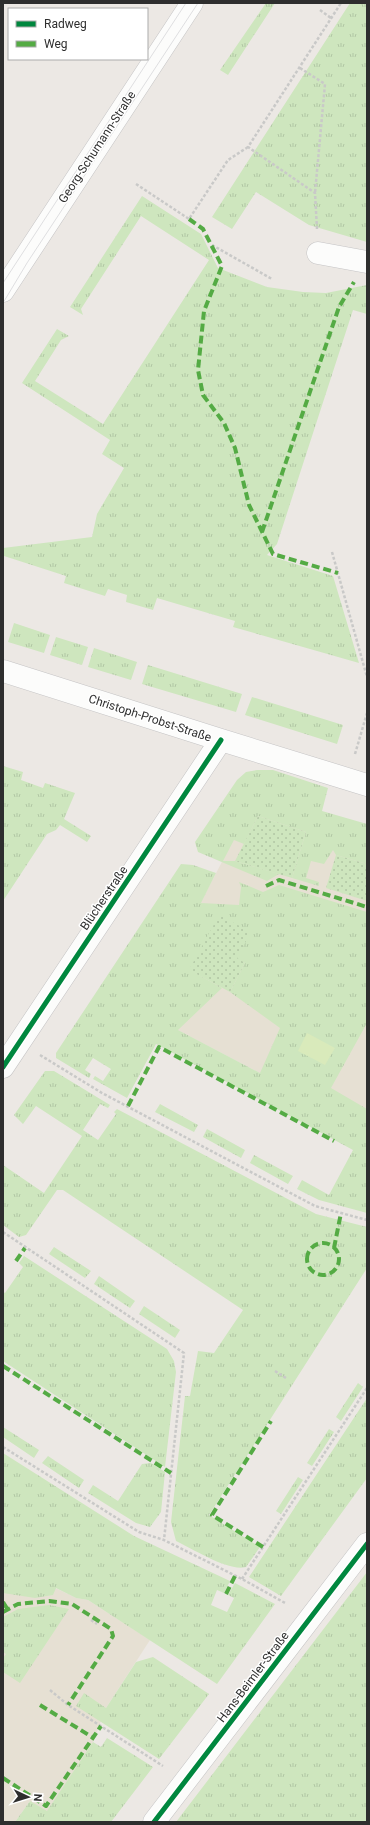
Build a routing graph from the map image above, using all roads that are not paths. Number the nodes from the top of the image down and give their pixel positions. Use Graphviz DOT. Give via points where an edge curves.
graph roads {
  1 [pos="192,3"];
  2 [pos="318,253"];
  3 [pos="367,262"];
  4 [pos="3,291"];
  5 [pos="3,671"];
  6 [pos="221,740"];
  7 [pos="367,785"];
  8 [pos="4,1063"];
  9 [pos="367,1544"];
  10 [pos="154,1822"];
  1 -- 4 [label="street, Georg-Schumann-Straße"];
  2 -- 3 [label="street"];
  5 -- 6 [label="street, Christoph-Probst-Straße"];
  6 -- 7 [label="street, Christoph-Probst-Straße"];
  6 -- 8 [label="street, Blücherstraße" via="20,1043"];
  9 -- 10 [label="street, Hans-Beimler-Straße"];
}
